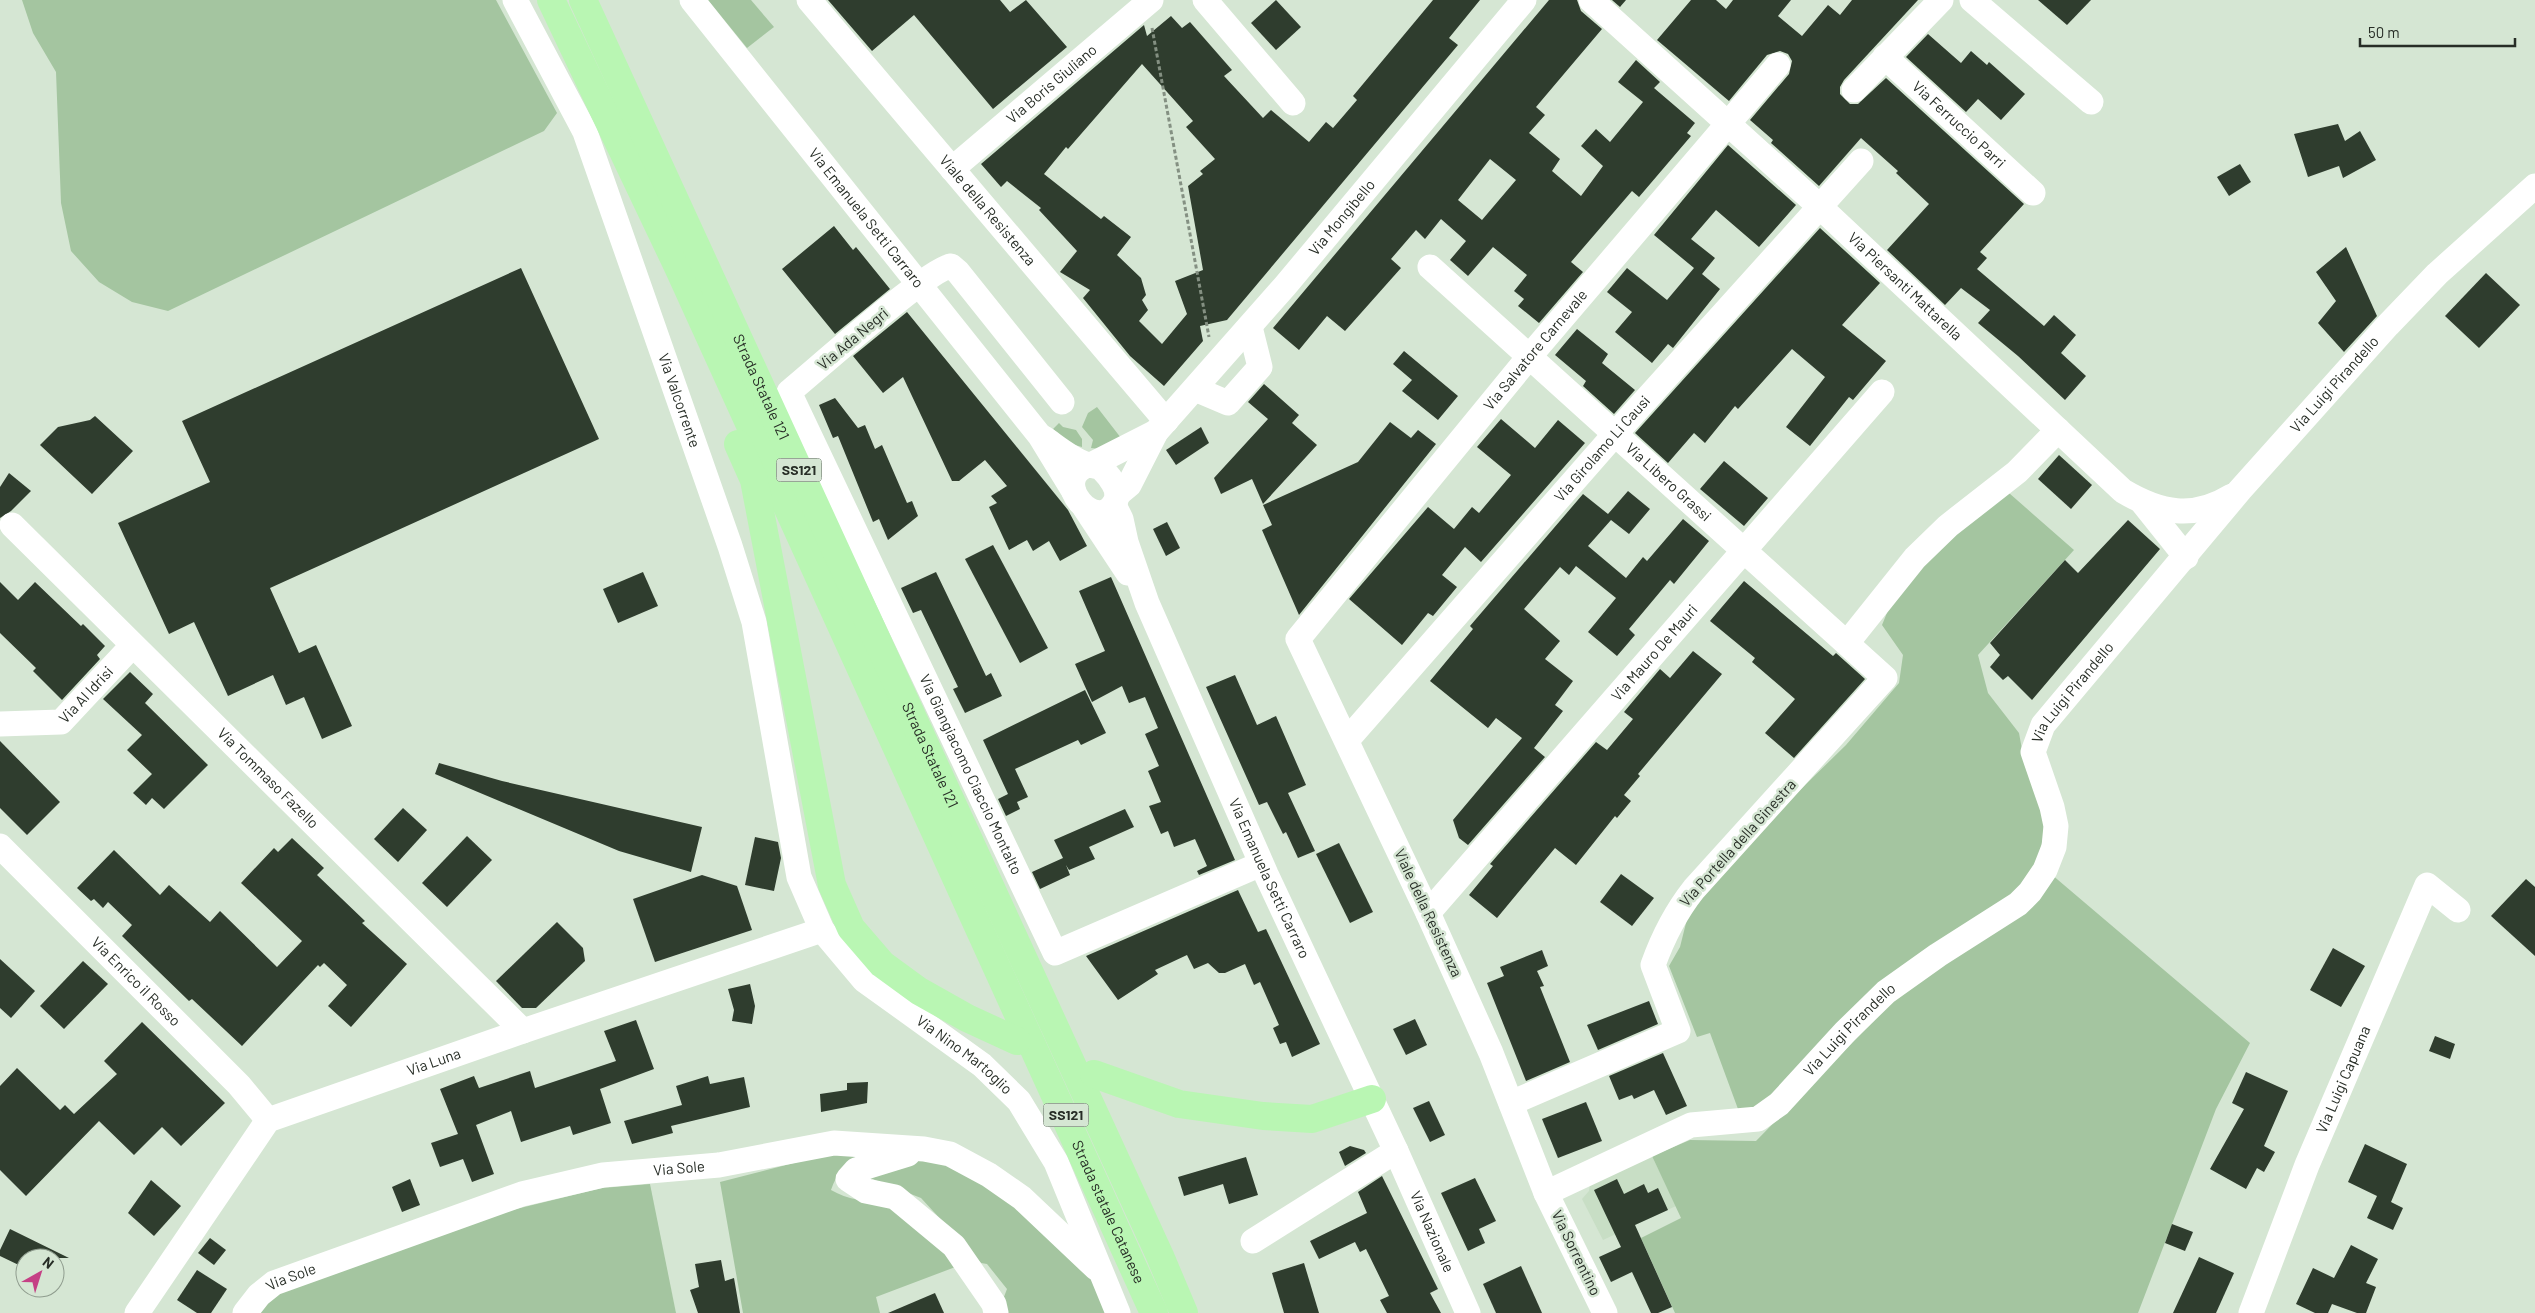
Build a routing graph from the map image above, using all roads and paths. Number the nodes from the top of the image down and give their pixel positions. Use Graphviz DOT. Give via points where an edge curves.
graph roads {
  1 [pos="514,0"];
  2 [pos="551,0"];
  3 [pos="582,0"];
  4 [pos="692,0"];
  5 [pos="809,0"];
  6 [pos="1205,0"];
  7 [pos="1524,0"];
  8 [pos="1591,0"];
  9 [pos="1941,0"];
  10 [pos="1972,0"];
  11 [pos="1150,2"];
  12 [pos="1885,57"];
  13 [pos="1778,65"];
  14 [pos="1854,90"];
  15 [pos="2091,102"];
  16 [pos="1293,103"];
  17 [pos="1727,122"];
  18 [pos="1861,161"];
  19 [pos="952,169"];
  20 [pos="2535,186"];
  21 [pos="2033,193"];
  22 [pos="1819,206"];
  23 [pos="678,267"];
  24 [pos="1430,267"];
  25 [pos="918,285"];
  26 [pos="1250,327"];
  27 [pos="1530,358"];
  28 [pos="1215,367"];
  29 [pos="1195,389"];
  30 [pos="789,392"];
  31 [pos="1882,392"];
  32 [pos="1062,402"];
  33 [pos="1161,427"];
  34 [pos="2058,430"];
  35 [pos="1615,434"];
  36 [pos="1040,436"];
  37 [pos="1089,465"];
  38 [pos="2240,490"];
  39 [pos="1079,499"];
  40 [pos="1116,500"];
  41 [pos="2142,502"];
  42 [pos="12,524"];
  43 [pos="1744,550"];
  44 [pos="2186,557"];
  45 [pos="1147,603"];
  46 [pos="1298,639"];
  47 [pos="1847,643"];
  48 [pos="132,646"];
  49 [pos="1886,678"];
  50 [pos="0,724"];
  51 [pos="1348,739"];
  52 [pos="790,819"];
  53 [pos="0,846"];
  54 [pos="1261,864"];
  55 [pos="2458,910"];
  56 [pos="1428,913"];
  57 [pos="976,919"];
  58 [pos="822,930"];
  59 [pos="1015,939"];
  60 [pos="524,1031"];
  61 [pos="1017,1041"];
  62 [pos="1094,1074"];
  63 [pos="1372,1100"];
  64 [pos="1511,1103"];
  65 [pos="268,1120"];
  66 [pos="924,1149"];
  67 [pos="1396,1151"];
  68 [pos="1546,1193"];
  69 [pos="1253,1241"];
  70 [pos="1100,1272"];
  71 [pos="136,1313"];
  72 [pos="244,1313"];
  73 [pos="996,1313"];
  74 [pos="1118,1313"];
  75 [pos="1154,1313"];
  76 [pos="1184,1313"];
  77 [pos="1468,1313"];
  78 [pos="1606,1313"];
  79 [pos="2251,1313"];
  1 -- 52 [label="street, Via Valcorrente" via="585,132 730,546 754,622"];
  2 -- 23 [label="main road, Strada Statale 121 / SS121"];
  3 -- 59 [label="main road, Strada Statale 121 / SS121"];
  4 -- 25 [label="street, Via Emanuela Setti Carraro"];
  5 -- 19 [label="street, Viale della Resistenza"];
  6 -- 16 [label="street"];
  7 -- 26 [label="street, Via Mongibello"];
  8 -- 17 [label="street, Via Piersanti Mattarella"];
  9 -- 12 [label="street"];
  10 -- 15 [label="street"];
  11 -- 19 [label="street, Via Boris Giuliano"];
  11 -- 28 [label="path"];
  12 -- 14 [label="street"];
  12 -- 21 [label="street, Via Ferruccio Parri"];
  13 -- 17 [label="street, Via Salvatore Carnevale"];
  17 -- 22 [label="street, Via Piersanti Mattarella"];
  17 -- 27 [label="street, Via Salvatore Carnevale"];
  18 -- 22 [label="street, Via Girolamo Li Causi"];
  19 -- 33 [label="street, Viale della Resistenza"];
  20 -- 38 [label="street, Via Luigi Pirandello" via="2437,274"];
  22 -- 34 [label="street, Via Piersanti Mattarella"];
  22 -- 35 [label="street, Via Girolamo Li Causi"];
  23 -- 57 [label="main road, Strada Statale 121 / SS121"];
  23 -- 61 [label="main road" via="684,324 754,480 835,894 851,928 882,964 919,991"];
  24 -- 27 [label="street, Via Libero Grassi"];
  25 -- 30 [label="street, Via Ada Negri"];
  25 -- 32 [label="street, Via Ada Negri" via="942,267 951,266"];
  25 -- 36 [label="street, Via Emanuela Setti Carraro"];
  26 -- 28 [label="street, Via Mongibello"];
  26 -- 29 [label="street" via="1260,367 1228,403"];
  27 -- 35 [label="street, Via Libero Grassi"];
  27 -- 46 [label="street, Via Salvatore Carnevale"];
  28 -- 29 [label="street, Via Mongibello"];
  29 -- 33 [label="street, Via Mongibello"];
  30 -- 54 [label="street, Via Giangiacomo Ciaccio Montalto" via="1055,953"];
  31 -- 43 [label="street, Via Mauro De Mauri"];
  33 -- 37 [label="street"];
  33 -- 40 [label="street" via="1129,485"];
  34 -- 41 [label="street, Via Piersanti Mattarella" via="2123,491"];
  34 -- 47 [label="street" via="2017,472 1948,526 1915,558"];
  35 -- 43 [label="street, Via Libero Grassi"];
  35 -- 51 [label="street, Via Girolamo Li Causi"];
  36 -- 37 [label="street"];
  36 -- 39 [label="street"];
  37 -- 39 [label="street" via="1073,477"];
  37 -- 40 [label="street" via="1103,470 1114,486"];
  38 -- 41 [label="street, Via Piersanti Mattarella" via="2216,506 2197,511 2157,508"];
  38 -- 44 [label="street, Via Luigi Pirandello"];
  39 -- 40 [label="street" via="1100,513"];
  39 -- 45 [label="street"];
  40 -- 45 [label="street" via="1126,542"];
  41 -- 44 [label="street"];
  42 -- 48 [label="street, Via Tommaso Fazello"];
  43 -- 47 [label="street, Via Libero Grassi"];
  43 -- 56 [label="street, Via Mauro De Mauri"];
  44 -- 68 [label="street, Via Luigi Pirandello" via="2043,725 2033,752 2056,826 2045,870 2018,904 1886,992 1778,1104 1758,1119 1691,1125"];
  45 -- 54 [label="street, Via Emanuela Setti Carraro"];
  46 -- 51 [label="street, Viale della Resistenza"];
  47 -- 49 [label="street, Via Libero Grassi"];
  48 -- 50 [label="street, Via Al Idrisi" via="61,722"];
  48 -- 60 [label="street, Via Tommaso Fazello"];
  49 -- 64 [label="street, Via Portella della Ginestra" via="1676,913 1653,965 1678,1031"];
  51 -- 56 [label="street, Viale della Resistenza"];
  52 -- 58 [label="street, Via Nino Martoglio" via="800,877"];
  53 -- 65 [label="street, Via Enrico il Rosso" via="239,1085"];
  54 -- 63 [label="street, Via Emanuela Setti Carraro"];
  55 -- 79 [label="street, Via Luigi Capuana" via="2427,885 2307,1166"];
  56 -- 64 [label="street, Viale della Resistenza"];
  57 -- 75 [label="main road, Strada statale Catanese / SS121"];
  58 -- 60 [label="street, Via Luna"];
  58 -- 70 [label="street, Via Nino Martoglio" via="864,980 982,1065 1019,1101 1056,1162"];
  59 -- 76 [label="main road, Strada statale Catanese / SS121"];
  60 -- 65 [label="street, Via Luna"];
  62 -- 63 [label="main road" via="1179,1104 1263,1116 1312,1119"];
  63 -- 67 [label="street, Via Emanuela Setti Carraro"];
  64 -- 68 [label="street, Viale della Resistenza"];
  65 -- 71 [label="street"];
  66 -- 70 [label="street, Via Sole" via="950,1154 1022,1198"];
  66 -- 72 [label="street, Via Sole" via="834,1143 719,1165 603,1175 522,1194 274,1284 259,1295"];
  66 -- 73 [label="street" via="856,1170 848,1180 866,1191 895,1197 954,1246 994,1304"];
  67 -- 69 [label="street"];
  67 -- 77 [label="street, Via Nazionale"];
  68 -- 78 [label="street, Via Sorrentino"];
  70 -- 74 [label="street, Via Nino Martoglio"];
}
